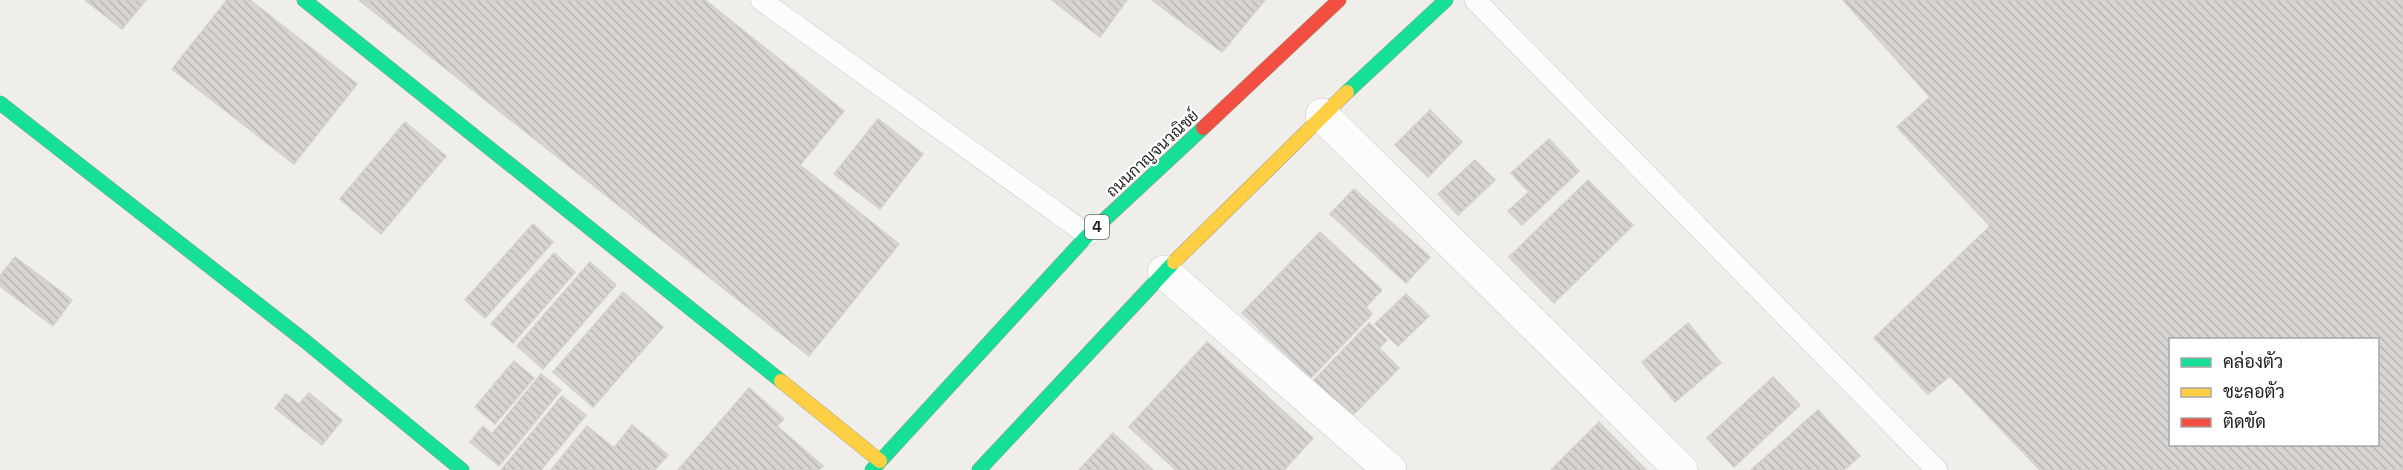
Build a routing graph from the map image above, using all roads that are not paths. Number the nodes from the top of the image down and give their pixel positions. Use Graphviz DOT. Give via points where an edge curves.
graph roads {
  1 [pos="304,0"];
  2 [pos="760,0"];
  3 [pos="1340,0"];
  4 [pos="1446,0"];
  5 [pos="1475,0"];
  6 [pos="0,103"];
  7 [pos="1322,115"];
  8 [pos="1088,235"];
  9 [pos="1164,272"];
  10 [pos="876,465"];
  11 [pos="462,470"];
  12 [pos="979,470"];
  13 [pos="1390,470"];
  14 [pos="1681,470"];
  15 [pos="1937,470"];
  1 -- 10 [label="main road"];
  2 -- 8 [label="lane"];
  3 -- 8 [label="main road, ถนนกาญจนวณิชย์ / 4"];
  4 -- 7 [label="main road"];
  5 -- 15 [label="lane"];
  6 -- 11 [label="main road" via="305,341"];
  7 -- 9 [label="main road"];
  7 -- 14 [label="street"];
  8 -- 10 [label="main road, ถนนกาญจนวณิชย์ / 4"];
  9 -- 12 [label="main road"];
  9 -- 13 [label="street"];
}
